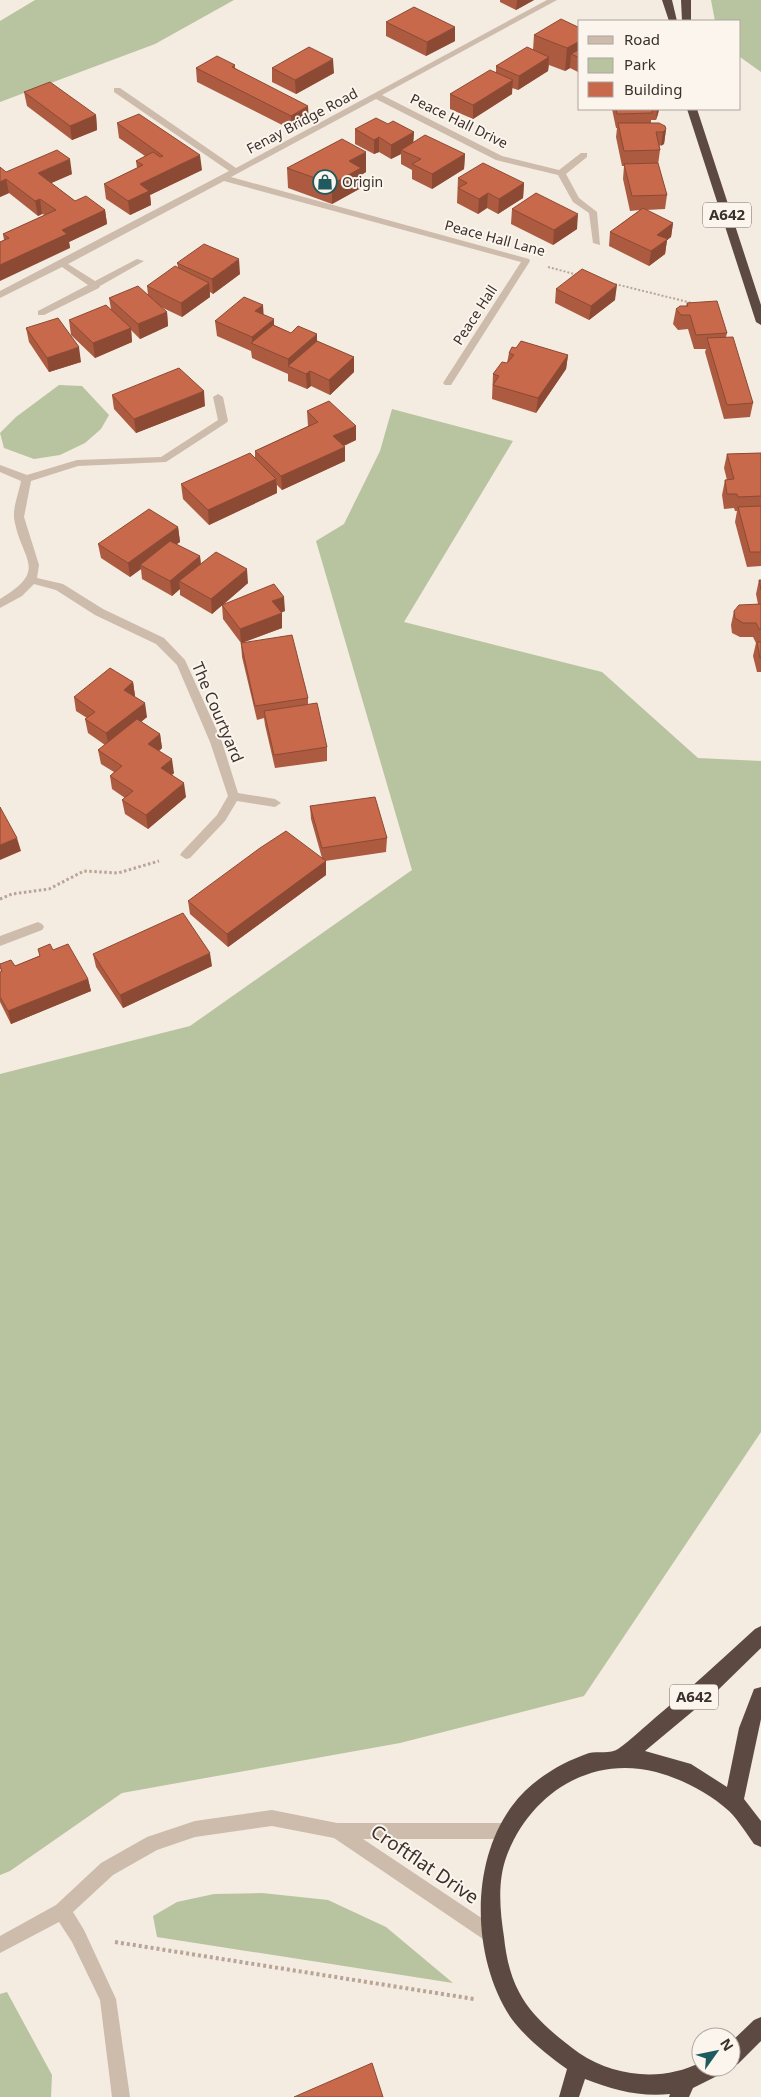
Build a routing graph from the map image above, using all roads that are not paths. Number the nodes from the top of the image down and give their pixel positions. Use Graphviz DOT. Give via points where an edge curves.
graph roads {
  1 [pos="553,0"];
  2 [pos="667,0"];
  3 [pos="686,0"];
  4 [pos="673,20"];
  5 [pos="687,20"];
  6 [pos="118,90"];
  7 [pos="377,96"];
  8 [pos="692,110"];
  9 [pos="584,155"];
  10 [pos="236,172"];
  11 [pos="561,173"];
  12 [pos="224,178"];
  13 [pos="596,243"];
  14 [pos="140,261"];
  15 [pos="526,261"];
  16 [pos="63,264"];
  17 [pos="96,286"];
  18 [pos="0,295"];
  19 [pos="41,313"];
  20 [pos="761,322"];
  21 [pos="448,383"];
  22 [pos="218,397"];
  23 [pos="0,468"];
  24 [pos="26,480"];
  25 [pos="32,580"];
  26 [pos="0,604"];
  27 [pos="234,796"];
  28 [pos="275,803"];
  29 [pos="186,855"];
  30 [pos="38,927"];
  31 [pos="0,941"];
  32 [pos="761,1635"];
  33 [pos="761,1696"];
  34 [pos="624,1756"];
  35 [pos="734,1803"];
  36 [pos="337,1831"];
  37 [pos="506,1831"];
  38 [pos="761,1837"];
  39 [pos="62,1911"];
  40 [pos="489,1932"];
  41 [pos="0,1945"];
  42 [pos="761,2027"];
  43 [pos="741,2047"];
  44 [pos="578,2066"];
  45 [pos="699,2077"];
  46 [pos="682,2089"];
  47 [pos="120,2097"];
  48 [pos="569,2097"];
  1 -- 7 [label="street, Fenay Bridge Road"];
  2 -- 4 [label="highway"];
  3 -- 5 [label="highway"];
  6 -- 10 [label="street"];
  7 -- 10 [label="street, Fenay Bridge Road"];
  7 -- 11 [label="street, Peace Hall Drive" via="499,158"];
  8 -- 20 [label="highway, A642"];
  9 -- 11 [label="street"];
  10 -- 12 [label="street, Fenay Bridge Road"];
  11 -- 13 [label="street" via="576,200 593,212"];
  12 -- 15 [label="street, Peace Hall Lane"];
  12 -- 16 [label="street, Fenay Bridge Road"];
  14 -- 17 [label="street"];
  15 -- 21 [label="street, Peace Hall"];
  16 -- 17 [label="street"];
  16 -- 18 [label="street, Fenay Bridge Road"];
  17 -- 19 [label="street"];
  22 -- 24 [label="street" via="223,421 163,460 77,463"];
  23 -- 24 [label="street"];
  24 -- 25 [label="street" via="19,516 34,565"];
  25 -- 26 [label="street"];
  25 -- 27 [label="street, The Courtyard" via="59,587 100,612 160,641 181,663 216,742"];
  27 -- 28 [label="street"];
  27 -- 29 [label="street" via="221,818"];
  30 -- 31 [label="street"];
  32 -- 34 [label="highway, A642" via="710,1684"];
  33 -- 35 [label="highway" via="748,1728"];
  34 -- 35 [label="highway, A642" via="671,1764 701,1777"];
  34 -- 37 [label="highway, A642" via="577,1765 536,1791"];
  35 -- 38 [label="highway, A642"];
  36 -- 37 [label="street, Croftflat Drive"];
  36 -- 39 [label="street, Croftflat Drive" via="272,1818 195,1829 153,1843 107,1868"];
  36 -- 40 [label="street, Croftflat Drive"];
  37 -- 40 [label="highway, A642" via="490,1879"];
  39 -- 41 [label="street, Croftflat Drive"];
  39 -- 47 [label="street" via="78,1936 108,1999"];
  40 -- 44 [label="highway, A642" via="515,2006 535,2031"];
  42 -- 43 [label="highway"];
  44 -- 46 [label="highway, A642" via="613,2080"];
  44 -- 48 [label="highway"];
  45 -- 46 [label="highway, A642"];
}
